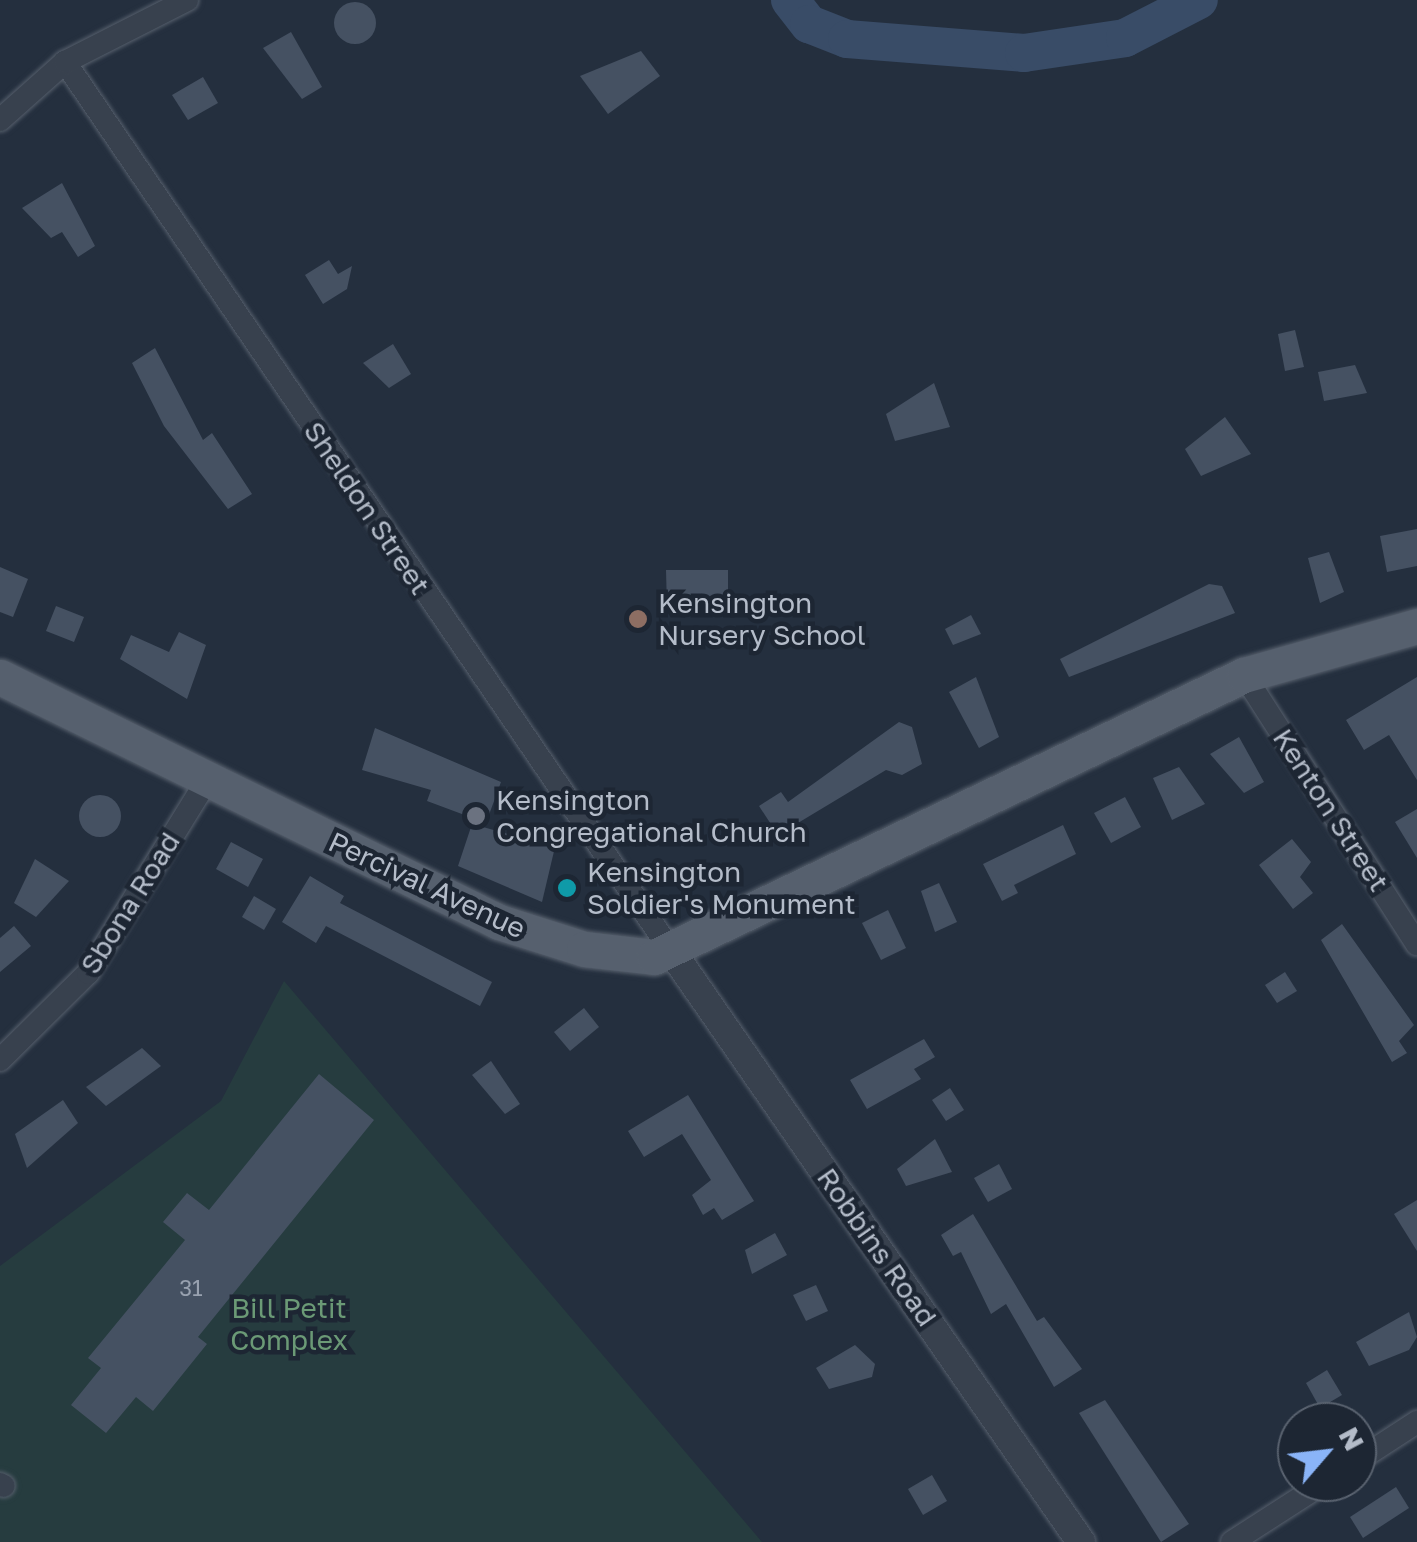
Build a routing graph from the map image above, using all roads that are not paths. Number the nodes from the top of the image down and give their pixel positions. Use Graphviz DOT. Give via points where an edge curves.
graph roads {
  1 [pos="188,0"];
  2 [pos="65,62"];
  3 [pos="0,120"];
  4 [pos="1417,626"];
  5 [pos="1244,675"];
  6 [pos="0,677"];
  7 [pos="208,779"];
  8 [pos="1417,944"];
  9 [pos="672,952"];
  10 [pos="0,1060"];
  11 [pos="1417,1422"];
  12 [pos="1377,1448"];
  13 [pos="1294,1502"];
  14 [pos="1081,1542"];
  15 [pos="1232,1542"];
  1 -- 2 [label="street"];
  2 -- 3 [label="street"];
  2 -- 9 [label="street, Sheldon Street"];
  4 -- 5 [label="main road, Percival Avenue"];
  5 -- 8 [label="street, Kenton Street"];
  5 -- 9 [label="main road, Percival Avenue"];
  6 -- 7 [label="main road, Percival Avenue"];
  7 -- 9 [label="main road, Percival Avenue" via="500,922 612,954"];
  7 -- 10 [label="street, Sbona Road" via="88,973"];
  9 -- 14 [label="street, Robbins Road"];
  11 -- 12 [label="street"];
  13 -- 15 [label="street"];
}
